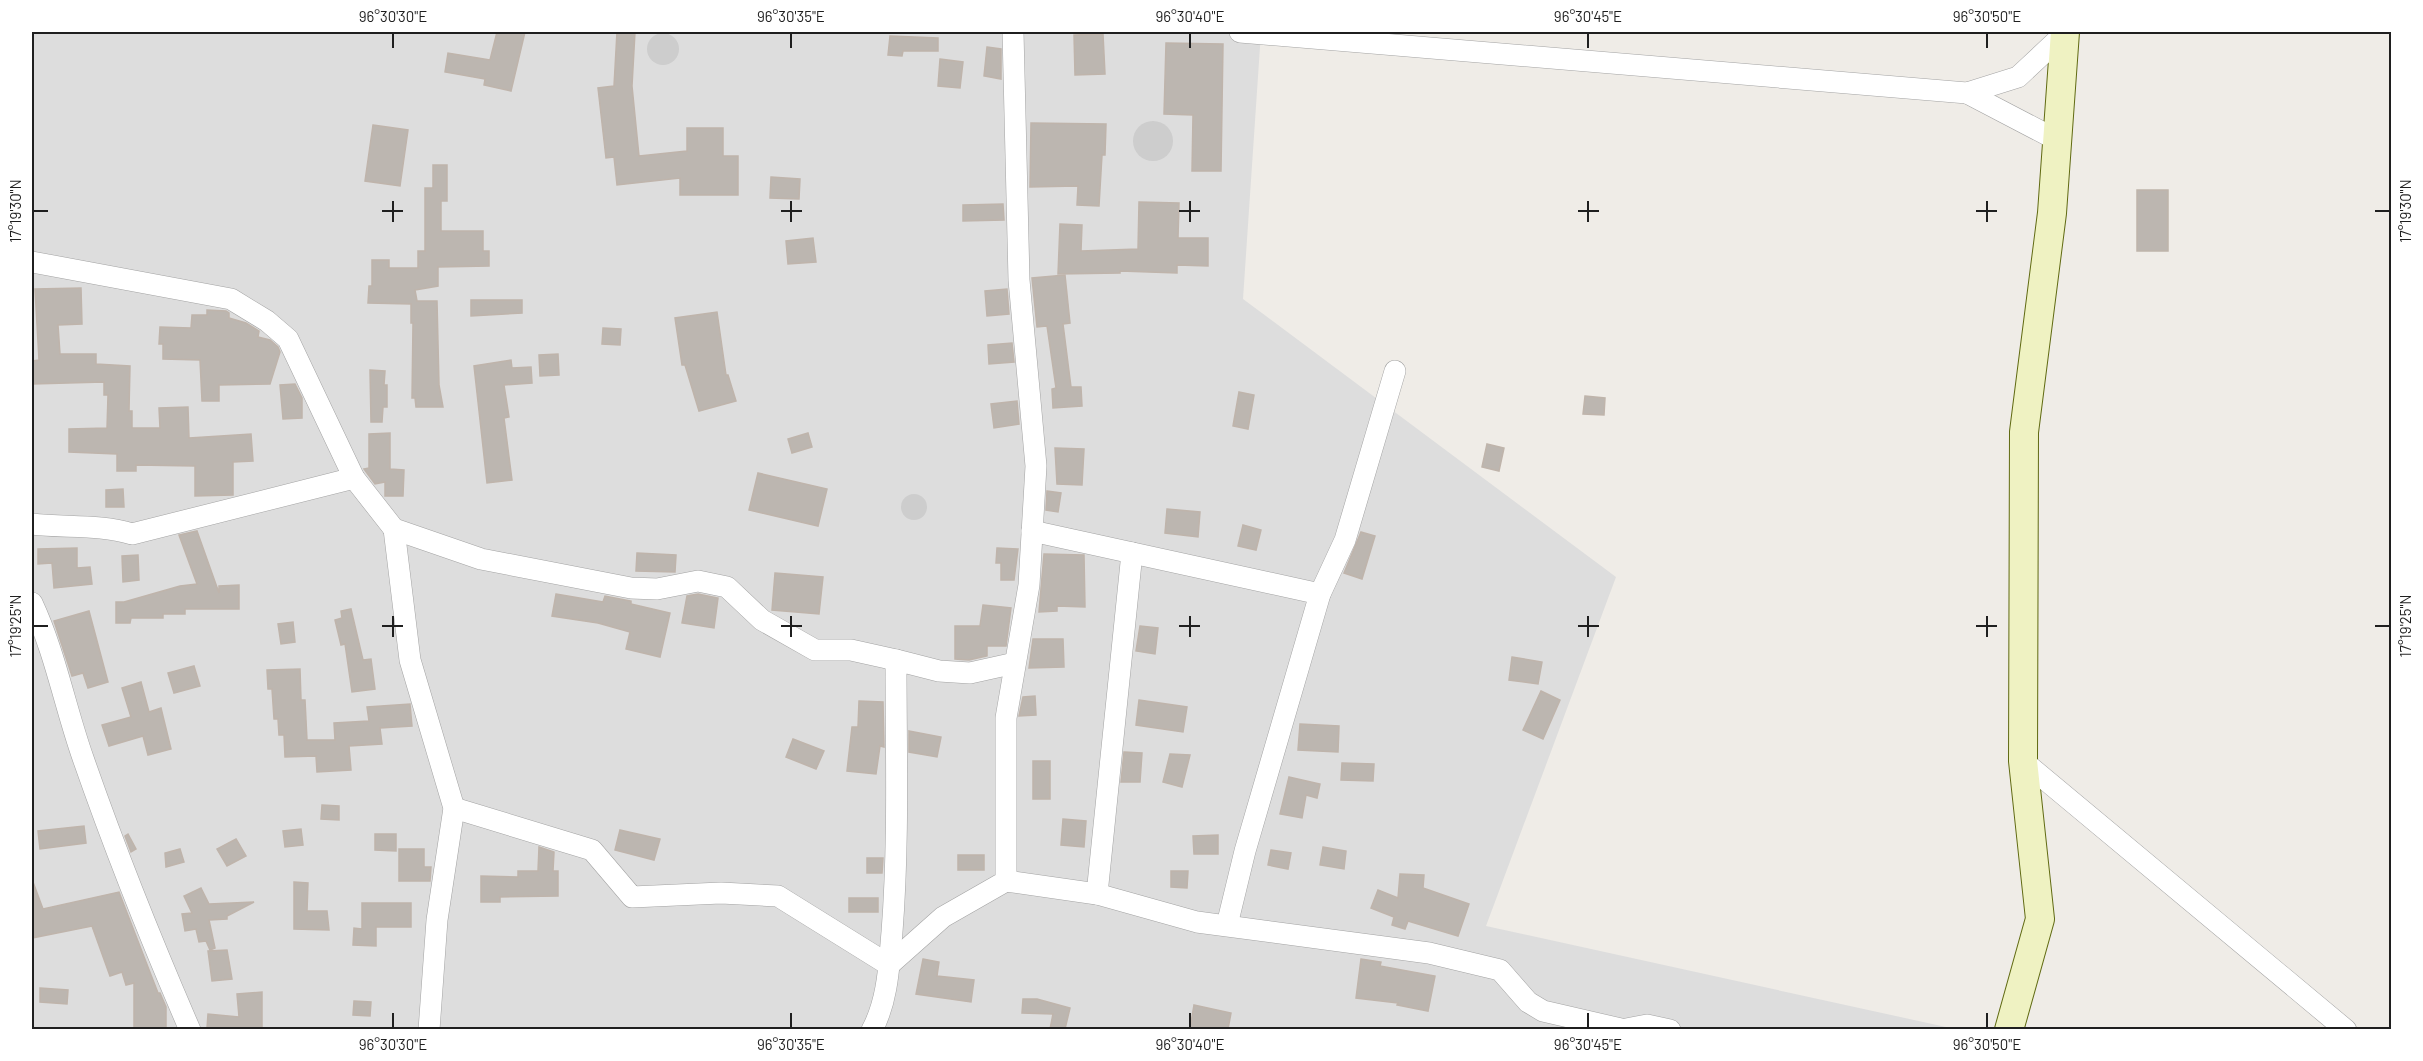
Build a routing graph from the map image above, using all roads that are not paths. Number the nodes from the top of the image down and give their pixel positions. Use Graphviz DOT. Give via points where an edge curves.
graph roads {
  1 [pos="1013,32"];
  2 [pos="1240,32"];
  3 [pos="2065,32"];
  4 [pos="1967,93"];
  5 [pos="2057,140"];
  6 [pos="32,262"];
  7 [pos="1395,371"];
  8 [pos="354,478"];
  9 [pos="32,524"];
  10 [pos="394,529"];
  11 [pos="1032,531"];
  12 [pos="1132,553"];
  13 [pos="1320,594"];
  14 [pos="32,603"];
  15 [pos="896,660"];
  16 [pos="1015,663"];
  17 [pos="2023,761"];
  18 [pos="454,808"];
  19 [pos="1006,882"];
  20 [pos="1097,894"];
  21 [pos="1227,925"];
  22 [pos="889,964"];
  23 [pos="189,1029"];
  24 [pos="429,1029"];
  25 [pos="872,1029"];
  26 [pos="1621,1029"];
  27 [pos="1670,1029"];
  28 [pos="2009,1029"];
  29 [pos="2346,1029"];
  1 -- 11 [label="street" via="1019,280 1036,466"];
  2 -- 4 [label="street"];
  3 -- 4 [label="street" via="2018,77"];
  3 -- 5 [label="street"];
  4 -- 5 [label="street"];
  5 -- 17 [label="street" via="2052,213 2024,432"];
  6 -- 8 [label="street" via="231,299 267,321 288,339"];
  7 -- 13 [label="street" via="1345,540"];
  8 -- 9 [label="street" via="132,534 115,529"];
  8 -- 10 [label="street"];
  10 -- 15 [label="street" via="481,559 631,588 657,589 698,581 727,587 762,620 815,650 852,650"];
  10 -- 18 [label="street" via="411,660"];
  11 -- 12 [label="street"];
  11 -- 16 [label="street" via="1029,585"];
  12 -- 13 [label="street"];
  12 -- 20 [label="street"];
  13 -- 21 [label="street"];
  14 -- 23 [label="street" via="140,915"];
  15 -- 16 [label="street" via="939,672 970,673"];
  15 -- 22 [label="street" via="895,887"];
  16 -- 19 [label="street" via="1006,718"];
  17 -- 28 [label="street" via="2040,919"];
  17 -- 29 [label="street"];
  18 -- 22 [label="street" via="592,850 632,897 721,893 778,896"];
  18 -- 24 [label="street" via="437,920"];
  19 -- 20 [label="street"];
  19 -- 22 [label="street" via="943,917"];
  20 -- 21 [label="street" via="1197,922"];
  21 -- 26 [label="street" via="1429,953 1500,970 1528,1002 1543,1011"];
  22 -- 25 [label="street" via="882,1011"];
  26 -- 27 [label="street" via="1647,1025"];
}
